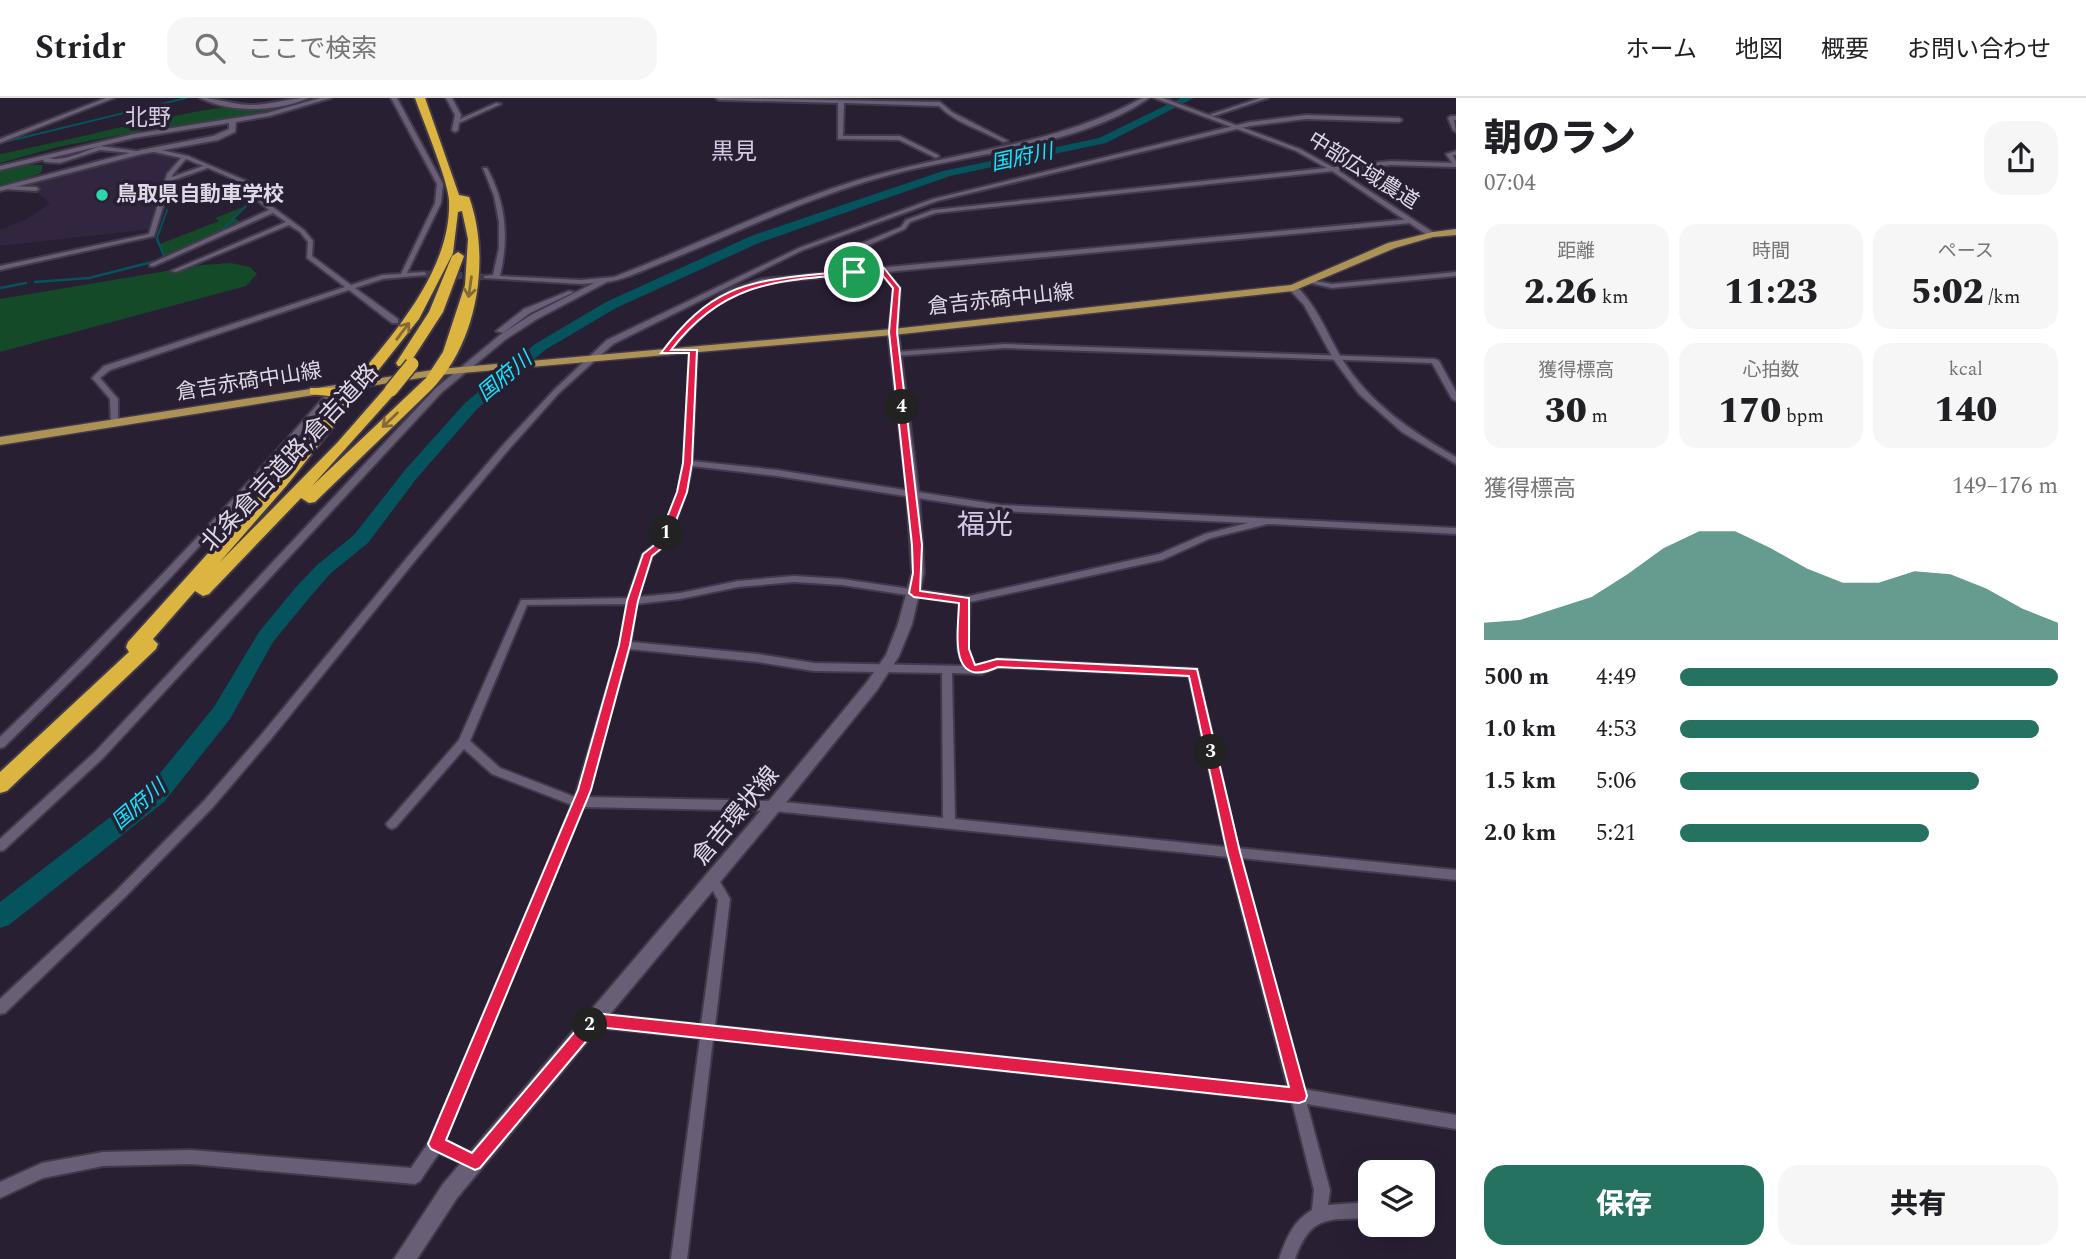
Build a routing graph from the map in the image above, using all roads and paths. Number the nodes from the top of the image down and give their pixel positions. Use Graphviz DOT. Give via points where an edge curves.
graph roads {
  1 [pos="111,98"];
  2 [pos="202,98"];
  3 [pos="305,98"];
  4 [pos="394,98"];
  5 [pos="401,98"];
  6 [pos="423,98"];
  7 [pos="449,98"];
  8 [pos="719,98"];
  9 [pos="1132,98"];
  10 [pos="1146,98"];
  11 [pos="1265,98"];
  12 [pos="323,99"];
  13 [pos="1161,99"];
  14 [pos="941,101"];
  15 [pos="841,102"];
  16 [pos="498,104"];
  17 [pos="1212,115"];
  18 [pos="1456,118"];
  19 [pos="1399,120"];
  20 [pos="233,121"];
  21 [pos="457,122"];
  22 [pos="1236,127"];
  23 [pos="455,130"];
  24 [pos="1456,130"];
  25 [pos="0,141"];
  26 [pos="1005,141"];
  27 [pos="152,150"];
  28 [pos="141,152"];
  29 [pos="1456,153"];
  30 [pos="936,156"];
  31 [pos="185,157"];
  32 [pos="44,158"];
  33 [pos="1456,165"];
  34 [pos="209,166"];
  35 [pos="0,168"];
  36 [pos="485,169"];
  37 [pos="904,169"];
  38 [pos="1334,170"];
  39 [pos="169,180"];
  40 [pos="3,189"];
  41 [pos="36,189"];
  42 [pos="835,191"];
  43 [pos="459,197"];
  44 [pos="274,210"];
  45 [pos="1411,221"];
  46 [pos="288,223"];
  47 [pos="1456,232"];
  48 [pos="1430,233"];
  49 [pos="152,265"];
  50 [pos="0,268"];
  51 [pos="881,270"];
  52 [pos="174,271"];
  53 [pos="854,272"];
  54 [pos="404,273"];
  55 [pos="424,274"];
  56 [pos="1456,274"];
  57 [pos="486,277"];
  58 [pos="496,277"];
  59 [pos="606,280"];
  60 [pos="587,282"];
  61 [pos="1310,282"];
  62 [pos="350,286"];
  63 [pos="1293,288"];
  64 [pos="395,321"];
  65 [pos="893,332"];
  66 [pos="693,350"];
  67 [pos="665,353"];
  68 [pos="895,354"];
  69 [pos="585,360"];
  70 [pos="1338,360"];
  71 [pos="467,370"];
  72 [pos="439,372"];
  73 [pos="360,383"];
  74 [pos="389,386"];
  75 [pos="416,394"];
  76 [pos="328,398"];
  77 [pos="1456,399"];
  78 [pos="114,423"];
  79 [pos="0,441"];
  80 [pos="1456,461"];
  81 [pos="688,463"];
  82 [pos="913,494"];
  83 [pos="1266,522"];
  84 [pos="1456,531"];
  85 [pos="914,593"];
  86 [pos="965,600"];
  87 [pos="632,601"];
  88 [pos="182,611"];
  89 [pos="625,645"];
  90 [pos="135,647"];
  91 [pos="884,667"];
  92 [pos="947,669"];
  93 [pos="971,669"];
  94 [pos="464,742"];
  95 [pos="0,744"];
  96 [pos="0,772"];
  97 [pos="0,785"];
  98 [pos="577,802"];
  99 [pos="774,806"];
  100 [pos="393,824"];
  101 [pos="949,825"];
  102 [pos="0,846"];
  103 [pos="1234,852"];
  104 [pos="1456,875"];
  105 [pos="712,879"];
  106 [pos="0,1008"];
  107 [pos="594,1020"];
  108 [pos="707,1029"];
  109 [pos="1299,1096"];
  110 [pos="1456,1122"];
  111 [pos="436,1144"];
  112 [pos="475,1162"];
  113 [pos="0,1190"];
  114 [pos="1358,1210"];
  115 [pos="1319,1212"];
  116 [pos="405,1259"];
  117 [pos="679,1259"];
  118 [pos="1287,1259"];
  1 -- 25 [label="street"];
  2 -- 3 [label="street" via="232,105 279,105"];
  4 -- 5 [label="street"];
  4 -- 54 [label="street" via="440,184 438,202"];
  6 -- 43 [label="highway, 北条倉吉道路;倉吉道路"];
  7 -- 21 [label="street"];
  8 -- 15 [label="street"];
  9 -- 26 [label="street" via="1095,117"];
  10 -- 37 [label="street" via="1101,120"];
  11 -- 17 [label="street"];
  12 -- 20 [label="main road"];
  13 -- 22 [label="street, 中部広域農道"];
  14 -- 15 [label="street"];
  14 -- 26 [label="street" via="945,111"];
  15 -- 30 [label="street" via="840,138 900,138"];
  16 -- 21 [label="street"];
  18 -- 24 [label="street" via="1451,118"];
  19 -- 22 [label="street" via="1306,117"];
  20 -- 27 [label="main road" via="232,130 220,136"];
  20 -- 32 [label="main road" via="148,134"];
  21 -- 23 [label="street"];
  22 -- 38 [label="street, 中部広域農道"];
  22 -- 69 [label="street" via="935,200 852,228 610,342"];
  26 -- 30 [label="street"];
  27 -- 28 [label="main road"];
  27 -- 31 [label="street"];
  28 -- 32 [label="street" via="109,148 60,161"];
  28 -- 40 [label="main road"];
  29 -- 33 [label="street" via="1449,154"];
  30 -- 37 [label="street"];
  30 -- 42 [label="street" via="839,184"];
  31 -- 34 [label="street"];
  31 -- 39 [label="street"];
  32 -- 35 [label="main road"];
  33 -- 38 [label="street" via="1405,162"];
  34 -- 39 [label="street"];
  34 -- 44 [label="street" via="261,189 256,197"];
  36 -- 58 [label="street" via="497,191 505,225"];
  37 -- 42 [label="street"];
  38 -- 45 [label="street, 中部広域農道"];
  38 -- 53 [label="street" via="935,211 845,252"];
  39 -- 50 [label="street" via="156,228 148,238"];
  40 -- 41 [label="street"];
  42 -- 59 [label="street"];
  43 -- 72 [label="highway, one-way" via="472,215 475,255 469,298"];
  73 -- 43 [label="highway, one-way" via="412,319 440,271"];
  43 -- 74 [label="highway, 北条倉吉道路;倉吉道路, bridge" via="461,235 454,270 436,312"];
  44 -- 46 [label="street"];
  44 -- 49 [label="street"];
  45 -- 48 [label="street, 中部広域農道"];
  45 -- 51 [label="street"];
  46 -- 52 [label="street"];
  46 -- 62 [label="street" via="311,242 309,257"];
  47 -- 48 [label="main road, 倉吉赤碕中山線"];
  48 -- 61 [label="main road, 倉吉赤碕中山線" via="1373,251"];
  51 -- 53 [label="street"];
  51 -- 65 [label="street" via="897,288"];
  53 -- 67 [label="street" via="762,281 740,289 703,310"];
  54 -- 55 [label="street"];
  54 -- 62 [label="street"];
  56 -- 61 [label="street" via="1332,285"];
  57 -- 58 [label="street"];
  58 -- 60 [label="street"];
  59 -- 60 [label="street"];
  59 -- 71 [label="street" via="534,317"];
  60 -- 71 [label="street" via="519,317 476,351"];
  61 -- 63 [label="main road, 倉吉赤碕中山線"];
  62 -- 64 [label="street"];
  62 -- 78 [label="street" via="107,368 96,378 114,399"];
  63 -- 65 [label="main road, 倉吉赤碕中山線"];
  63 -- 70 [label="street" via="1307,298"];
  65 -- 66 [label="main road, 倉吉赤碕中山線"];
  65 -- 68 [label="main road, 倉吉環状線"];
  66 -- 67 [label="main road, 倉吉赤碕中山線"];
  66 -- 81 [label="street"];
  67 -- 69 [label="main road, 倉吉赤碕中山線"];
  68 -- 70 [label="street" via="1005,346"];
  68 -- 82 [label="main road, 倉吉環状線"];
  69 -- 71 [label="main road, 倉吉赤碕中山線"];
  69 -- 106 [label="street" via="438,525 235,774"];
  70 -- 77 [label="street" via="1435,361"];
  70 -- 80 [label="street" via="1380,410"];
  71 -- 72 [label="main road, 倉吉赤碕中山線"];
  71 -- 102 [label="street" via="439,390 99,755"];
  72 -- 74 [label="main road, 倉吉赤碕中山線"];
  72 -- 75 [label="highway"];
  73 -- 74 [label="main road, 倉吉赤碕中山線"];
  73 -- 76 [label="highway"];
  73 -- 76 [label="main road, 倉吉赤碕中山線"];
  74 -- 75 [label="highway" via="405,380"];
  74 -- 88 [label="highway, 北条倉吉道路;倉吉道路" via="342,446"];
  74 -- 90 [label="highway, 北条倉吉道路;倉吉道路"];
  75 -- 88 [label="highway, one-way" via="286,520"];
  76 -- 78 [label="main road, 倉吉赤碕中山線"];
  76 -- 90 [label="highway" via="237,534"];
  76 -- 95 [label="street" via="96,653"];
  78 -- 79 [label="main road, 倉吉赤碕中山線"];
  81 -- 82 [label="street"];
  81 -- 87 [label="street" via="662,544 648,554"];
  82 -- 83 [label="street" via="1001,508"];
  82 -- 85 [label="main road, 倉吉環状線" via="918,573"];
  83 -- 84 [label="street"];
  83 -- 86 [label="street" via="1208,536 1162,557"];
  85 -- 86 [label="street"];
  85 -- 87 [label="street" via="794,579"];
  85 -- 91 [label="main road, 倉吉環状線"];
  86 -- 93 [label="street" via="963,649"];
  87 -- 89 [label="street"];
  87 -- 94 [label="street" via="524,602"];
  88 -- 97 [label="highway, 北条倉吉道路;倉吉道路"];
  89 -- 91 [label="street" via="814,667"];
  89 -- 98 [label="street"];
  90 -- 96 [label="highway, 北条倉吉道路;倉吉道路"];
  91 -- 92 [label="street"];
  91 -- 99 [label="main road, 倉吉環状線"];
  92 -- 93 [label="street"];
  92 -- 101 [label="street"];
  93 -- 103 [label="street" via="997,663 1193,672"];
  94 -- 98 [label="street" via="496,771"];
  94 -- 100 [label="street"];
  98 -- 99 [label="street"];
  98 -- 111 [label="street"];
  99 -- 101 [label="street"];
  99 -- 105 [label="main road, 倉吉環状線"];
  101 -- 103 [label="street"];
  103 -- 104 [label="street"];
  103 -- 109 [label="street"];
  105 -- 107 [label="main road, 倉吉環状線"];
  105 -- 108 [label="street" via="724,899"];
  107 -- 108 [label="street"];
  107 -- 112 [label="main road, 倉吉環状線"];
  108 -- 109 [label="street"];
  108 -- 117 [label="street"];
  109 -- 110 [label="street"];
  109 -- 115 [label="street" via="1322,1190"];
  111 -- 112 [label="street"];
  111 -- 113 [label="street" via="415,1176 191,1157 103,1159 42,1171"];
  112 -- 116 [label="main road, 倉吉環状線"];
  114 -- 115 [label="street"];
  115 -- 118 [label="street" via="1305,1220 1294,1236"];
}
